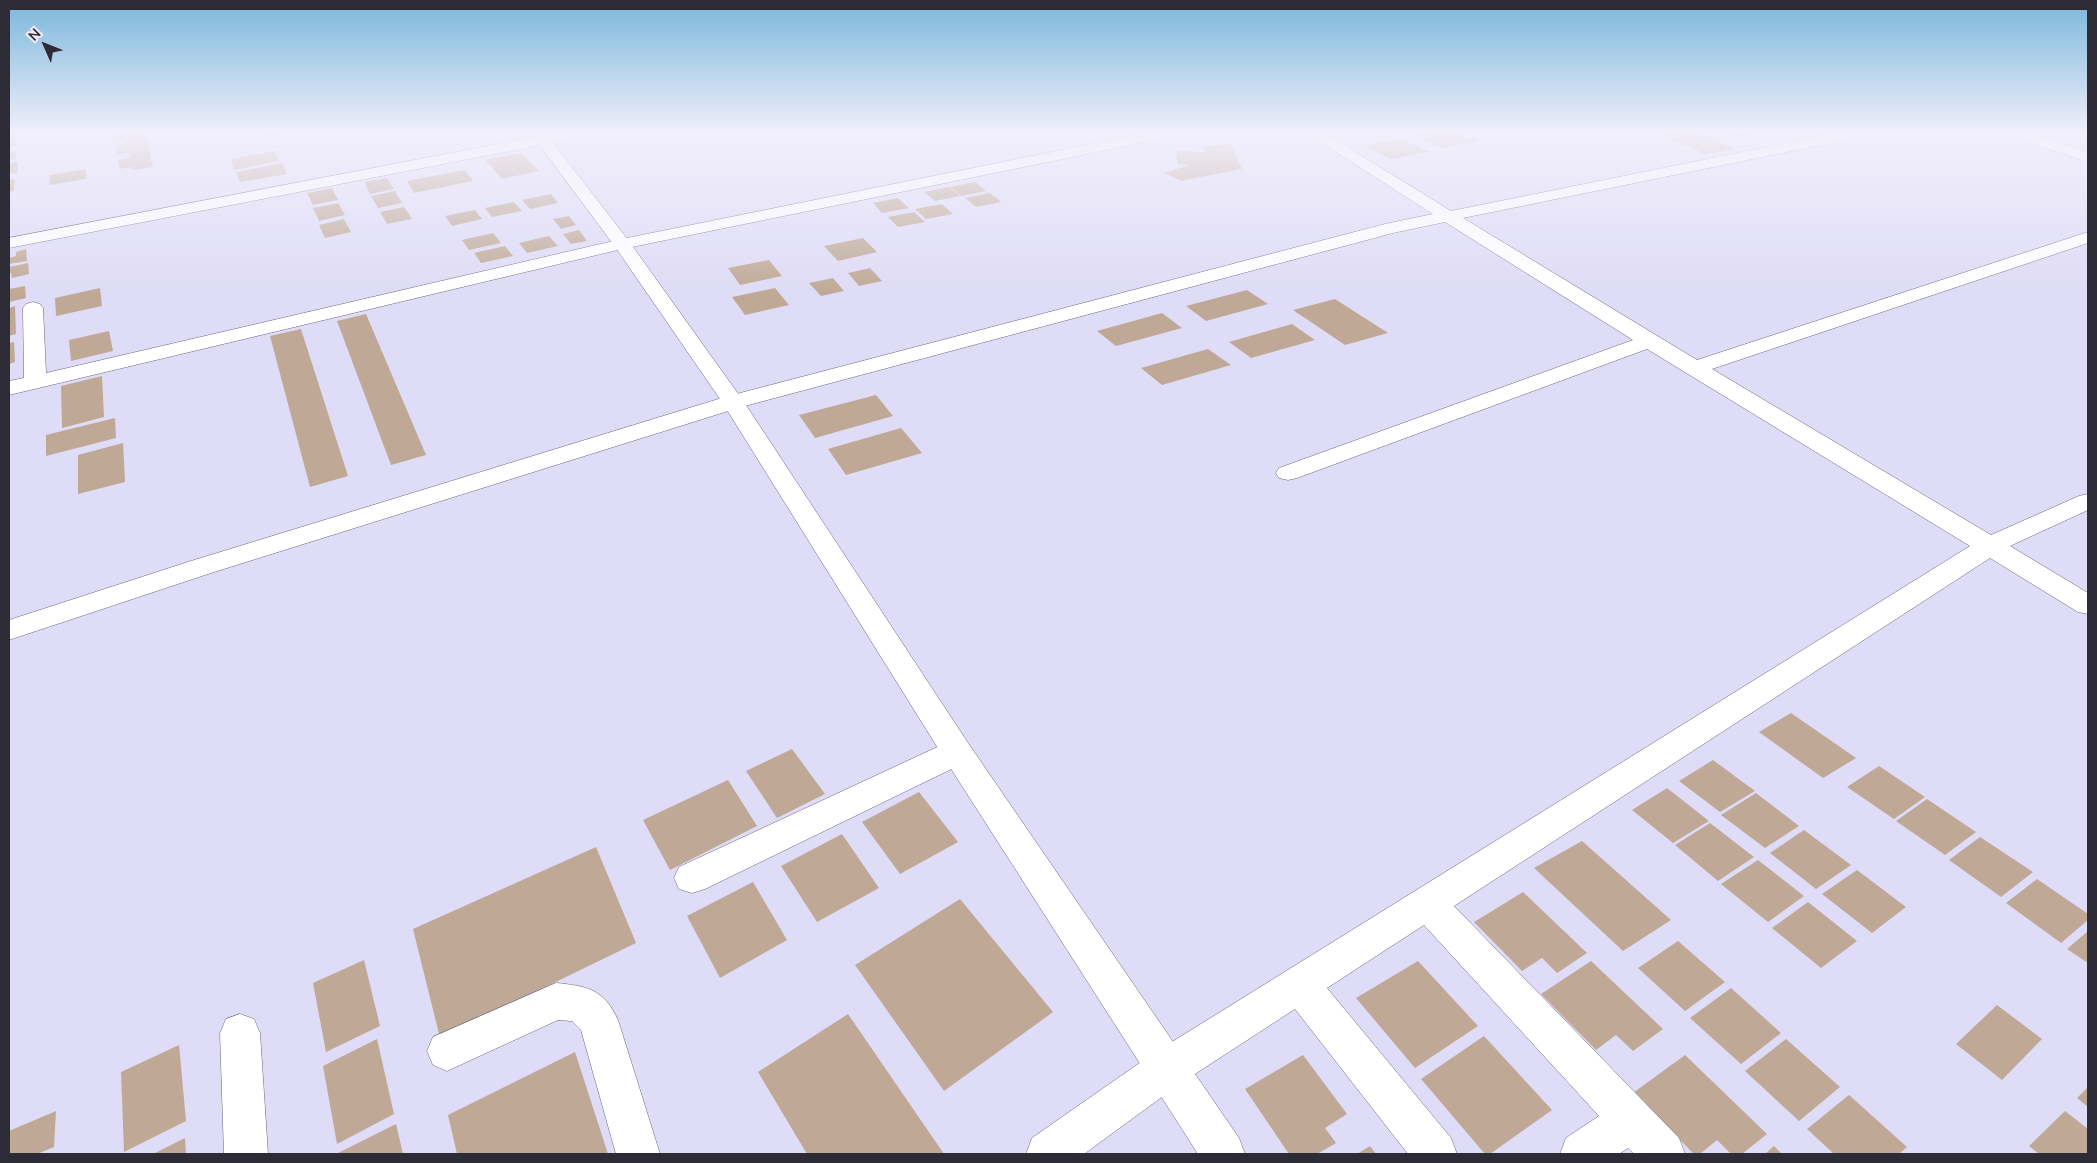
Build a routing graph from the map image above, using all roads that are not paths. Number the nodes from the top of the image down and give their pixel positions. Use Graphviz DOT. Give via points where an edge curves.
graph roads {
  1 [pos="290,185"];
  2 [pos="577,185"];
  3 [pos="912,185"];
  4 [pos="1396,185"];
  5 [pos="1602,185"];
  6 [pos="1446,217"];
  7 [pos="2088,237"];
  8 [pos="9,242"];
  9 [pos="622,244"];
  10 [pos="33,308"];
  11 [pos="1649,341"];
  12 [pos="1695,368"];
  13 [pos="35,382"];
  14 [pos="9,388"];
  15 [pos="733,402"];
  16 [pos="1288,473"];
  17 [pos="2088,501"];
  18 [pos="1989,546"];
  19 [pos="2088,605"];
  20 [pos="9,630"];
  21 [pos="957,752"];
  22 [pos="692,878"];
  23 [pos="1427,903"];
  24 [pos="1300,984"];
  25 [pos="240,1033"];
  26 [pos="447,1051"];
  27 [pos="1166,1069"];
  28 [pos="1631,1120"];
  29 [pos="246,1154"];
  30 [pos="638,1154"];
  31 [pos="1048,1154"];
  32 [pos="1223,1154"];
  33 [pos="1435,1154"];
  34 [pos="1582,1154"];
  35 [pos="1662,1154"];
  1 -- 8 [label="street"];
  2 -- 9 [label="street"];
  3 -- 9 [label="street"];
  4 -- 6 [label="street"];
  5 -- 6 [label="street"];
  6 -- 11 [label="street"];
  6 -- 15 [label="street" via="1391,228"];
  7 -- 12 [label="street"];
  9 -- 13 [label="street"];
  9 -- 15 [label="street"];
  10 -- 13 [label="street"];
  11 -- 12 [label="street"];
  11 -- 16 [label="street"];
  12 -- 18 [label="street"];
  13 -- 14 [label="street"];
  15 -- 20 [label="street"];
  15 -- 21 [label="street"];
  17 -- 18 [label="street"];
  18 -- 19 [label="street"];
  18 -- 23 [label="street"];
  21 -- 22 [label="street"];
  21 -- 27 [label="street"];
  23 -- 24 [label="street"];
  23 -- 28 [label="street"];
  24 -- 27 [label="street"];
  24 -- 33 [label="street"];
  25 -- 29 [label="street"];
  26 -- 30 [label="street" via="556,1001 582,1004 598,1020"];
  27 -- 31 [label="street"];
  27 -- 32 [label="street"];
  28 -- 34 [label="street"];
  28 -- 35 [label="street"];
}
